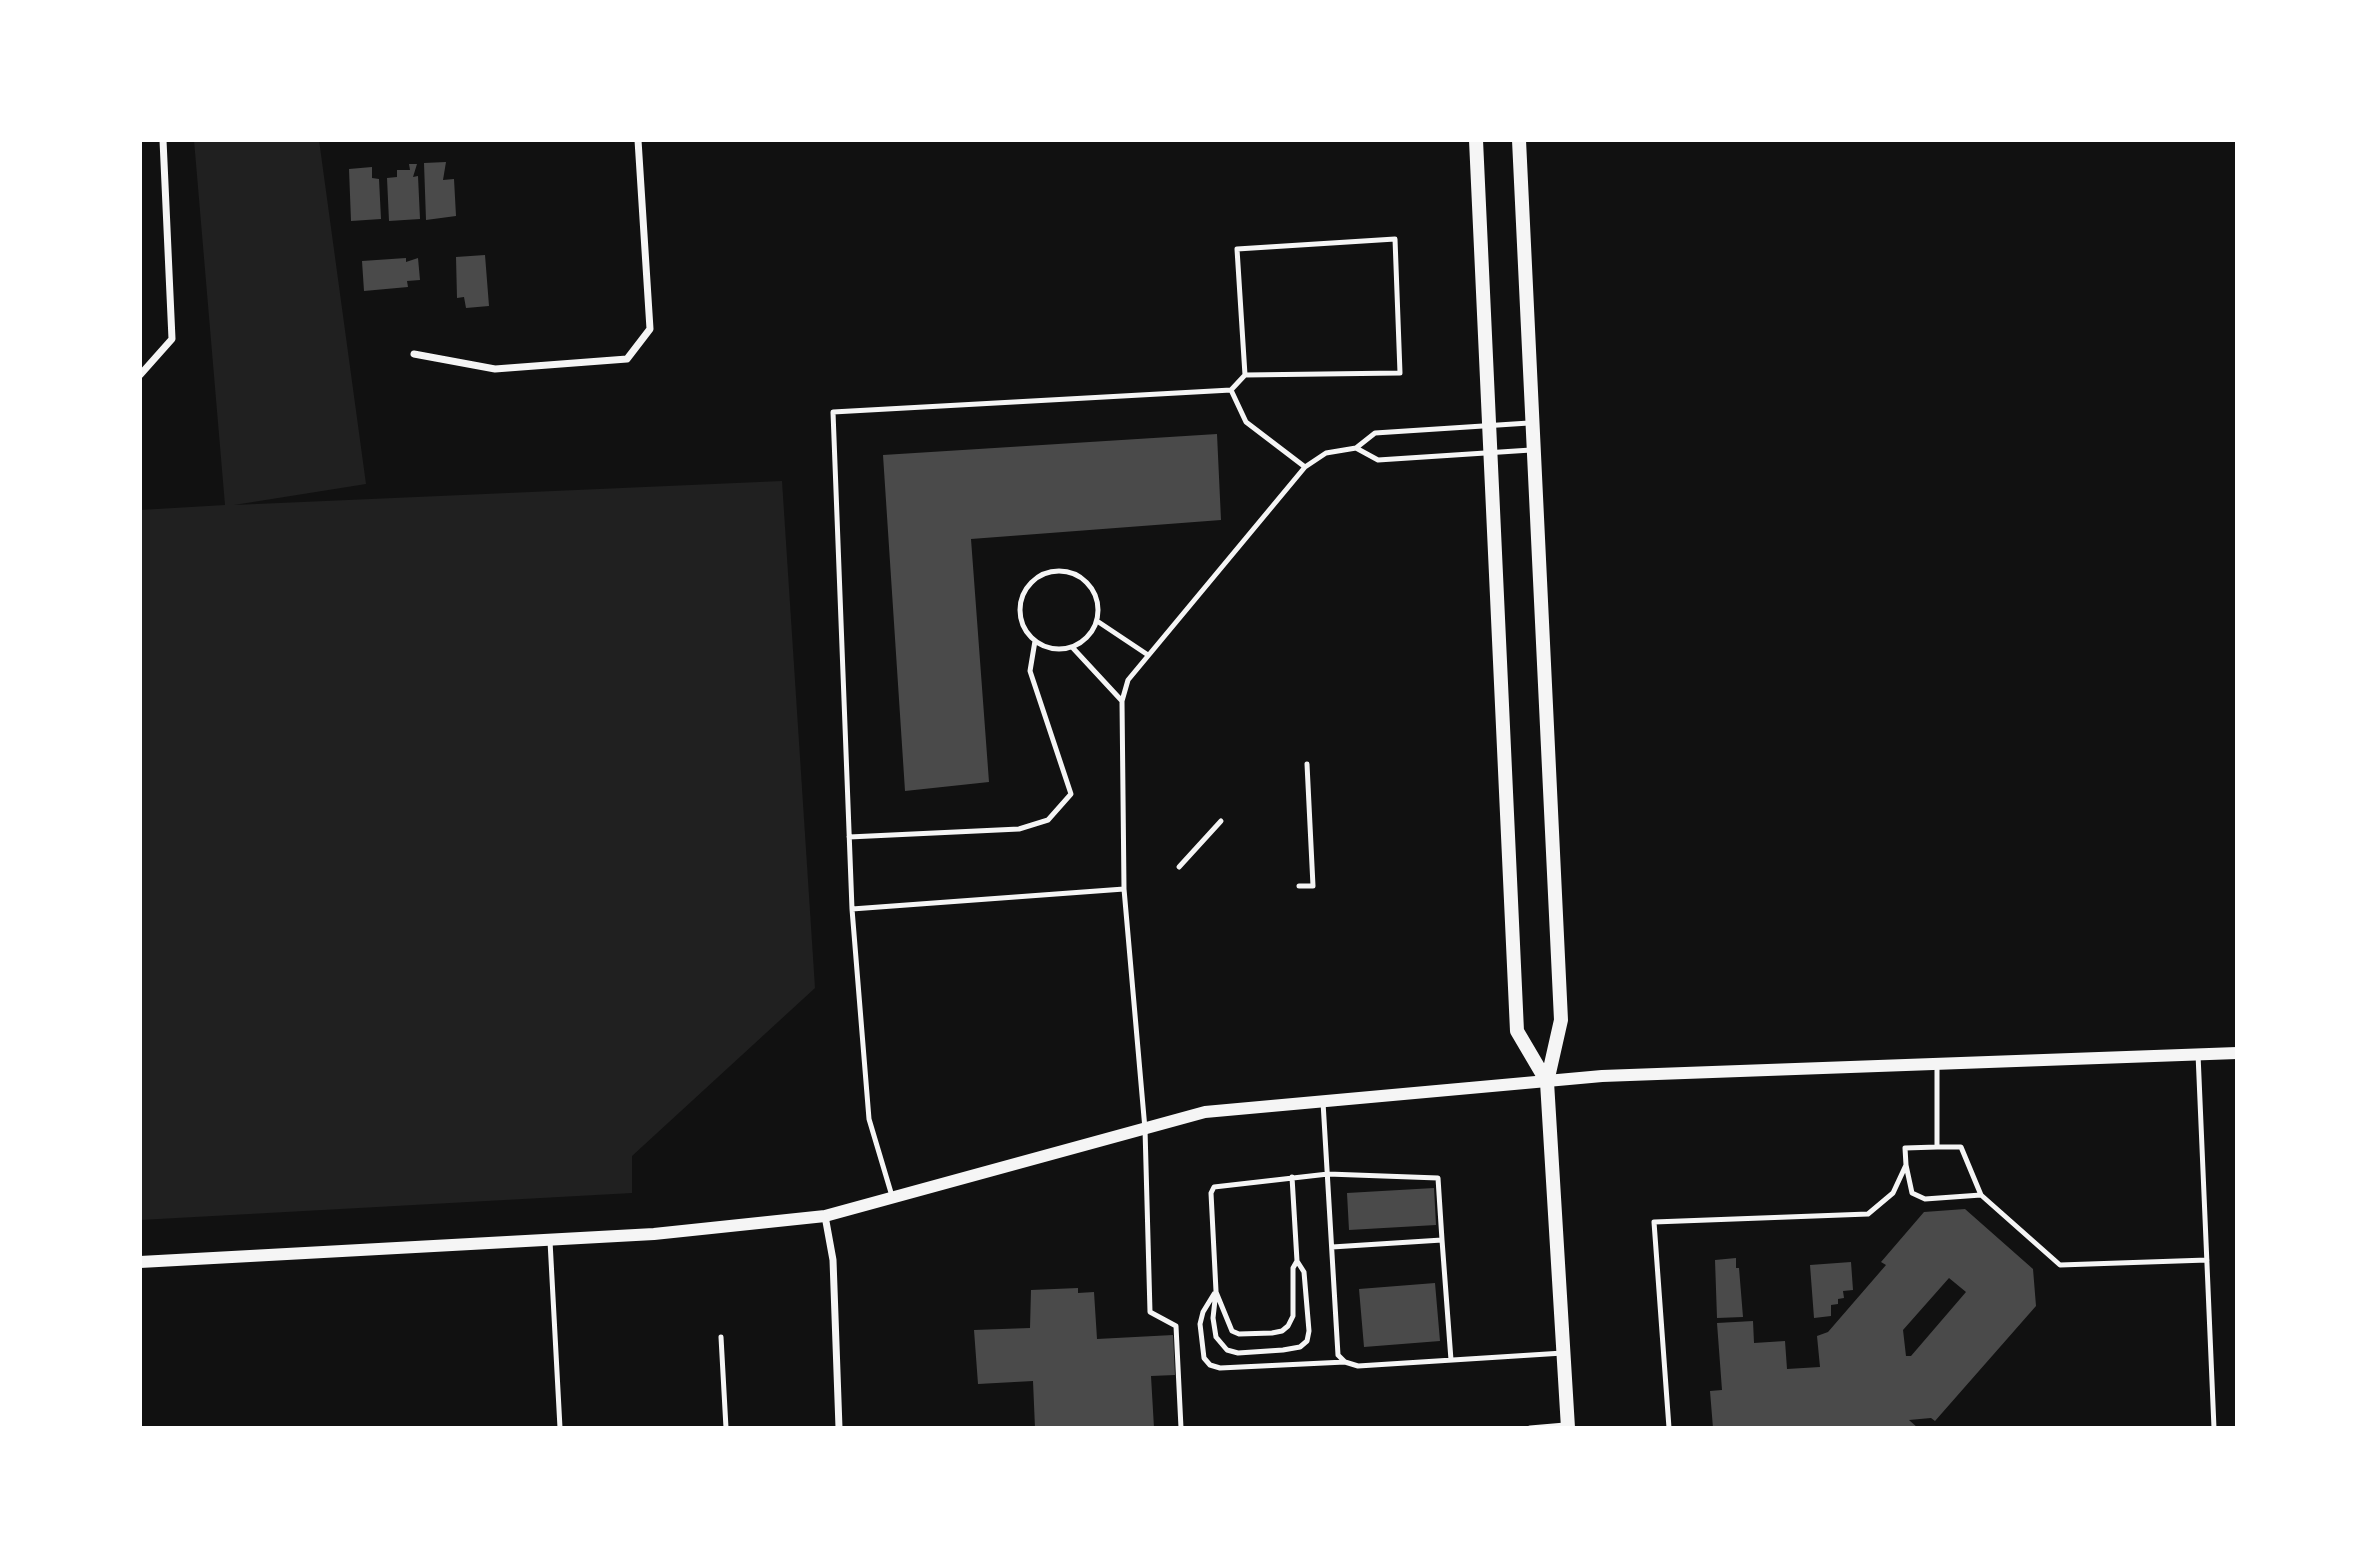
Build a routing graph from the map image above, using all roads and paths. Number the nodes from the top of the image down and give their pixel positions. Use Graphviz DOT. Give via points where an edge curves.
graph roads {
  1 [pos="163,140"];
  2 [pos="638,140"];
  3 [pos="1476,140"];
  4 [pos="1519,140"];
  5 [pos="414,354"];
  6 [pos="140,375"];
  7 [pos="1245,375"];
  8 [pos="1230,390"];
  9 [pos="1533,423"];
  10 [pos="1489,426"];
  11 [pos="1356,448"];
  12 [pos="1534,449"];
  13 [pos="1490,452"];
  14 [pos="1306,467"];
  15 [pos="1097,621"];
  16 [pos="1035,641"];
  17 [pos="1072,647"];
  18 [pos="1148,655"];
  19 [pos="1122,701"];
  20 [pos="1307,764"];
  21 [pos="1221,821"];
  22 [pos="849,837"];
  23 [pos="1180,867"];
  24 [pos="1299,886"];
  25 [pos="1124,889"];
  26 [pos="852,909"];
  27 [pos="2237,1053"];
  28 [pos="2198,1054"];
  29 [pos="1937,1064"];
  30 [pos="1547,1082"];
  31 [pos="1323,1102"];
  32 [pos="1145,1129"];
  33 [pos="1937,1147"];
  34 [pos="1906,1165"];
  35 [pos="1328,1174"];
  36 [pos="1292,1177"];
  37 [pos="1981,1195"];
  38 [pos="893,1199"];
  39 [pos="825,1216"];
  40 [pos="550,1238"];
  41 [pos="1442,1240"];
  42 [pos="1332,1247"];
  43 [pos="2207,1260"];
  44 [pos="1297,1261"];
  45 [pos="140,1262"];
  46 [pos="1216,1291"];
  47 [pos="721,1336"];
  48 [pos="1563,1353"];
  49 [pos="1451,1360"];
  50 [pos="1345,1362"];
  51 [pos="1568,1427"];
  52 [pos="560,1428"];
  53 [pos="726,1428"];
  54 [pos="839,1428"];
  55 [pos="1181,1428"];
  56 [pos="1530,1428"];
  57 [pos="1669,1428"];
  58 [pos="2214,1428"];
  1 -- 6 [label="street" via="172,339"];
  2 -- 5 [label="street" via="650,328 628,359 495,369"];
  3 -- 10 [label="main road"];
  4 -- 9 [label="main road"];
  7 -- 7 [label="lane" via="1400,373 1395,239 1237,249"];
  7 -- 8 [label="lane"];
  8 -- 14 [label="lane" via="1246,422"];
  8 -- 22 [label="lane" via="833,412"];
  9 -- 10 [label="lane"];
  9 -- 12 [label="main road"];
  10 -- 11 [label="lane" via="1375,433"];
  10 -- 13 [label="main road"];
  11 -- 13 [label="lane" via="1378,460"];
  11 -- 14 [label="lane" via="1326,453"];
  12 -- 13 [label="lane"];
  12 -- 30 [label="main road" via="1561,1020"];
  13 -- 30 [label="main road" via="1517,1031"];
  14 -- 18 [label="lane"];
  15 -- 16 [label="lane" via="1095,595 1088,584 1066,572 1053,572 1030,584 1023,594 1021,620"];
  15 -- 17 [label="lane" via="1083,641"];
  15 -- 18 [label="lane"];
  16 -- 17 [label="lane" via="1060,649"];
  16 -- 22 [label="lane" via="1030,671 1071,794 1048,820 1019,829"];
  17 -- 19 [label="lane"];
  18 -- 19 [label="lane" via="1128,680"];
  19 -- 25 [label="lane"];
  20 -- 24 [label="lane" via="1313,886"];
  21 -- 23 [label="lane"];
  22 -- 26 [label="lane"];
  25 -- 26 [label="lane"];
  25 -- 32 [label="lane"];
  26 -- 38 [label="lane" via="869,1119"];
  27 -- 28 [label="street"];
  28 -- 29 [label="street"];
  28 -- 43 [label="lane"];
  29 -- 30 [label="street"];
  29 -- 33 [label="lane"];
  30 -- 31 [label="street"];
  30 -- 48 [label="main road"];
  31 -- 32 [label="street" via="1205,1112"];
  31 -- 35 [label="lane"];
  32 -- 38 [label="street"];
  32 -- 55 [label="lane" via="1150,1312 1177,1326"];
  33 -- 34 [label="lane" via="1905,1148"];
  33 -- 37 [label="lane" via="1961,1147"];
  34 -- 37 [label="lane" via="1912,1193 1925,1199"];
  34 -- 57 [label="lane" via="1893,1193 1868,1214 1654,1222"];
  35 -- 36 [label="lane"];
  35 -- 41 [label="lane" via="1438,1178"];
  35 -- 42 [label="lane"];
  36 -- 44 [label="lane"];
  36 -- 46 [label="lane" via="1214,1187"];
  37 -- 43 [label="lane" via="2060,1265"];
  38 -- 39 [label="street"];
  39 -- 40 [label="street" via="654,1234"];
  39 -- 54 [label="street" via="833,1260"];
  40 -- 45 [label="street"];
  40 -- 52 [label="lane"];
  41 -- 42 [label="lane"];
  41 -- 49 [label="lane"];
  42 -- 50 [label="lane" via="1338,1355"];
  43 -- 58 [label="lane"];
  44 -- 46 [label="lane" via="1293,1316 1282,1331 1253,1335 1232,1331"];
  44 -- 46 [label="lane" via="1304,1272 1309,1331 1300,1347 1251,1353 1227,1350 1216,1337"];
  46 -- 50 [label="lane" via="1200,1324 1204,1359 1210,1365"];
  47 -- 53 [label="lane"];
  48 -- 49 [label="lane"];
  48 -- 51 [label="main road"];
  49 -- 50 [label="lane" via="1358,1366"];
  51 -- 56 [label="lane"];
}
